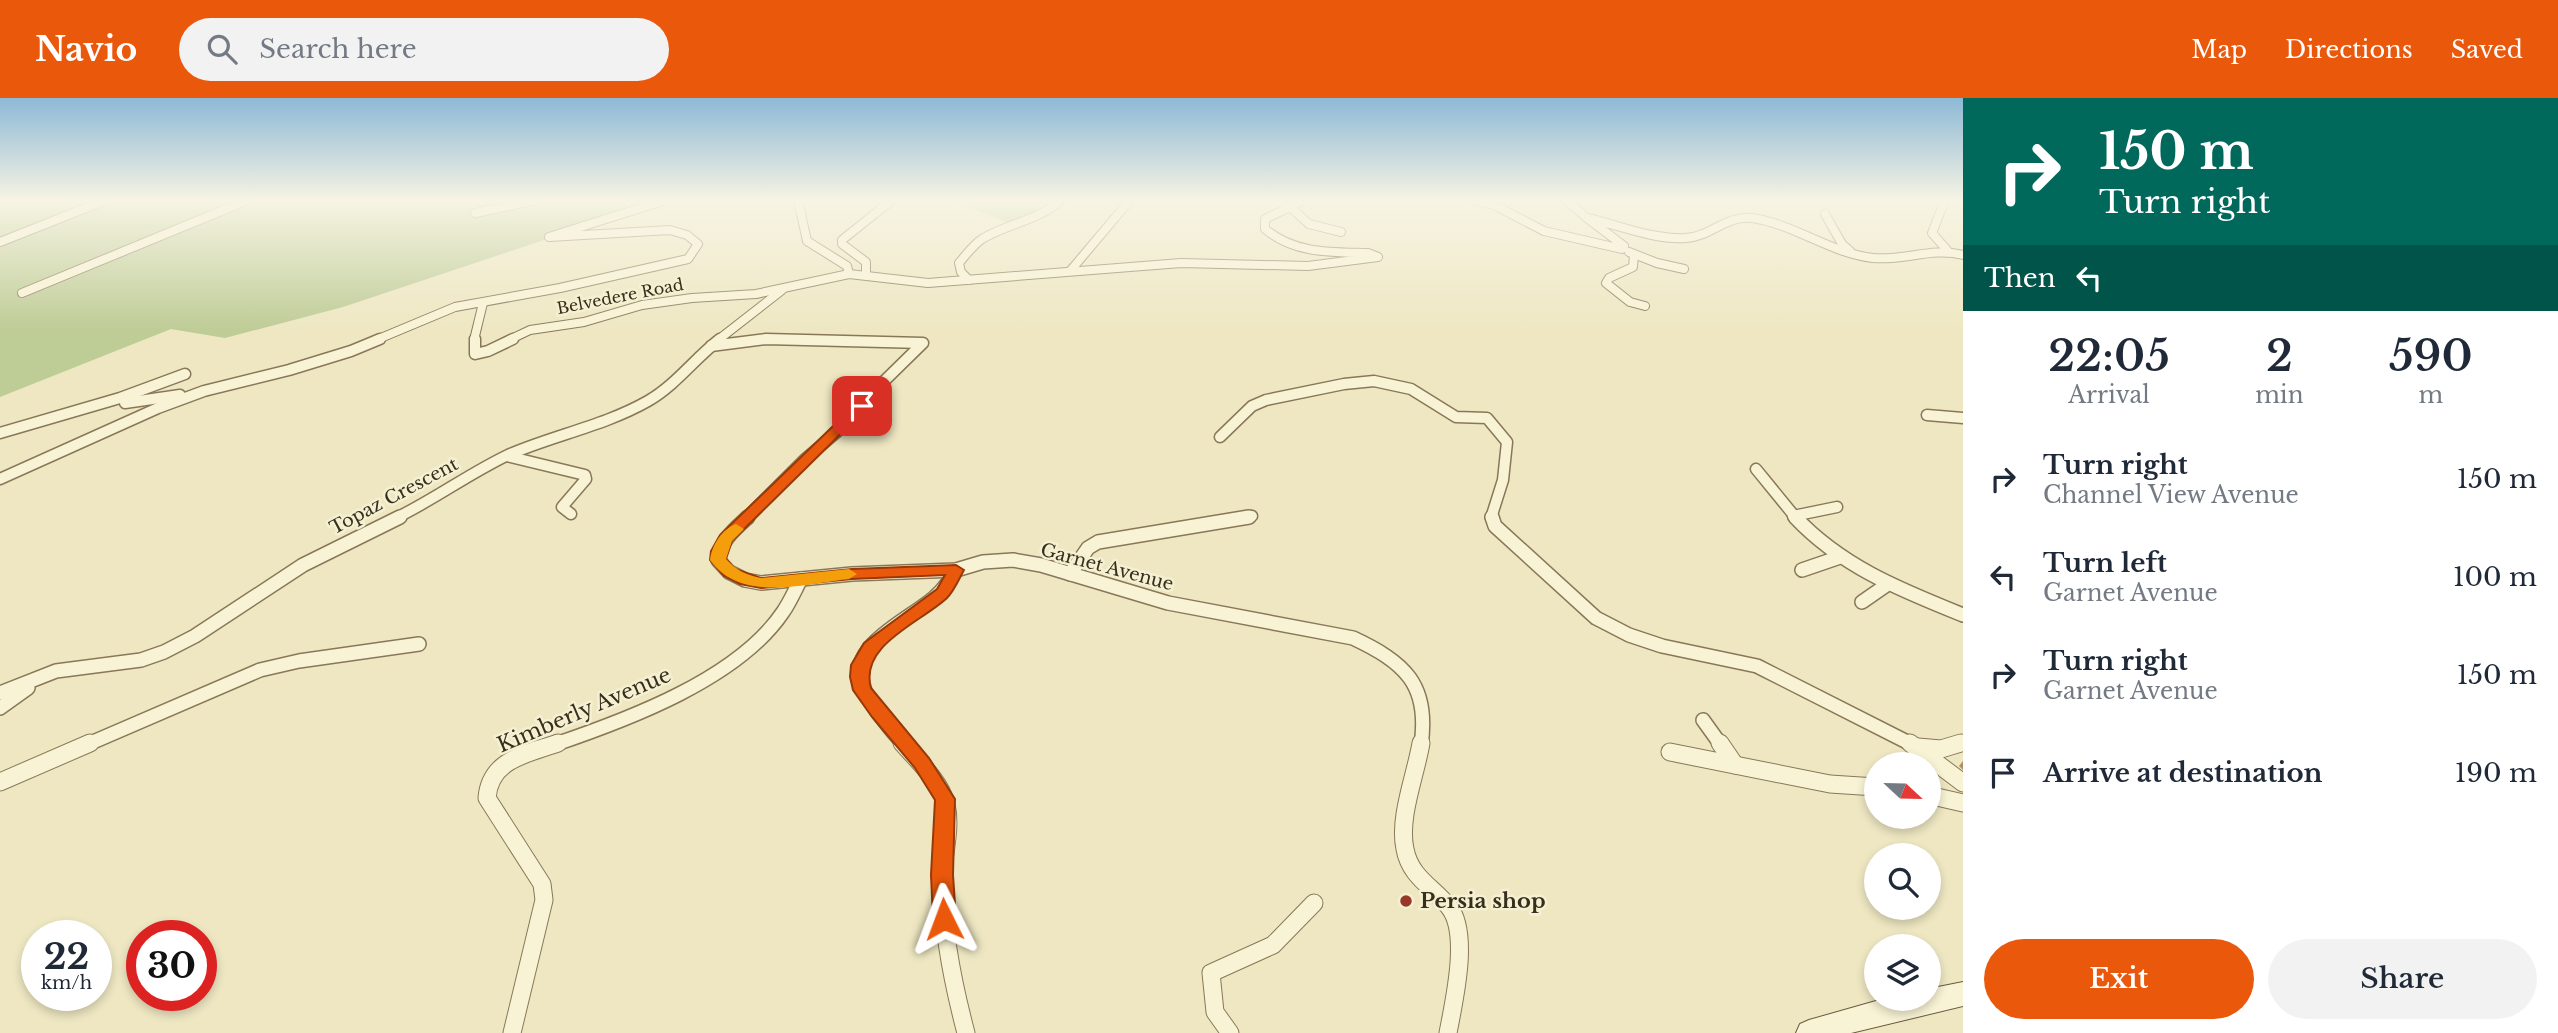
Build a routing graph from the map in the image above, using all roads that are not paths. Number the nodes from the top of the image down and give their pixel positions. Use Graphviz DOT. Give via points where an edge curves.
graph roads {
  1 [pos="142,244"];
  2 [pos="698,244"];
  3 [pos="811,244"];
  4 [pos="842,244"];
  5 [pos="979,244"];
  6 [pos="1093,244"];
  7 [pos="1286,244"];
  8 [pos="1599,244"];
  9 [pos="1621,244"];
  10 [pos="1824,244"];
  11 [pos="1842,244"];
  12 [pos="1939,244"];
  13 [pos="1622,249"];
  14 [pos="1947,250"];
  15 [pos="1854,254"];
  16 [pos="1634,255"];
  17 [pos="1963,255"];
  18 [pos="1684,269"];
  19 [pos="1071,270"];
  20 [pos="849,274"];
  21 [pos="866,275"];
  22 [pos="969,280"];
  23 [pos="784,288"];
  24 [pos="22,293"];
  25 [pos="484,303"];
  26 [pos="1645,306"];
  27 [pos="711,346"];
  28 [pos="185,374"];
  29 [pos="191,396"];
  30 [pos="87,408"];
  31 [pos="1927,415"];
  32 [pos="1963,418"];
  33 [pos="0,433"];
  34 [pos="1220,437"];
  35 [pos="506,456"];
  36 [pos="1756,469"];
  37 [pos="0,479"];
  38 [pos="1836,507"];
  39 [pos="571,514"];
  40 [pos="1251,516"];
  41 [pos="1793,516"];
  42 [pos="1840,557"];
  43 [pos="956,570"];
  44 [pos="1802,570"];
  45 [pos="1070,574"];
  46 [pos="802,579"];
  47 [pos="1888,584"];
  48 [pos="1862,602"];
  49 [pos="1963,615"];
  50 [pos="419,644"];
  51 [pos="56,671"];
  52 [pos="0,693"];
  53 [pos="0,708"];
  54 [pos="1703,720"];
  55 [pos="1963,742"];
  56 [pos="1917,747"];
  57 [pos="1670,751"];
  58 [pos="1735,765"];
  59 [pos="0,782"];
  60 [pos="1963,783"];
  61 [pos="1864,787"];
  62 [pos="1941,798"];
  63 [pos="1963,803"];
  64 [pos="1314,903"];
  65 [pos="1962,995"];
  66 [pos="512,1033"];
  67 [pos="966,1033"];
  68 [pos="1230,1033"];
  69 [pos="1448,1033"];
  70 [pos="1809,1033"];
  1 -- 24 [label="street"];
  2 -- 25 [label="street" via="688,259"];
  3 -- 20 [label="street" via="848,266"];
  4 -- 21 [label="street" via="866,262"];
  5 -- 22 [label="street" via="959,263"];
  6 -- 19 [label="street"];
  7 -- 19 [label="street, Belvedere Road" via="1378,257 1308,266 1224,262"];
  8 -- 13 [label="street"];
  9 -- 13 [label="street"];
  10 -- 15 [label="street"];
  11 -- 15 [label="street"];
  12 -- 14 [label="street"];
  13 -- 16 [label="street"];
  14 -- 15 [label="street" via="1892,258"];
  14 -- 17 [label="street"];
  16 -- 18 [label="street"];
  16 -- 26 [label="street" via="1633,267 1606,283 1630,302"];
  19 -- 22 [label="street, Belvedere Road"];
  20 -- 21 [label="street, Belvedere Road"];
  20 -- 23 [label="street, Belvedere Road"];
  21 -- 22 [label="street, Belvedere Road" via="928,283"];
  23 -- 25 [label="street, Belvedere Road" via="642,305 584,322 530,330 475,354 473,345"];
  23 -- 27 [label="street, Topaz Crescent"];
  25 -- 29 [label="street" via="455,307 338,355"];
  27 -- 35 [label="street, Topaz Crescent" via="650,400 617,417"];
  27 -- 46 [label="street, Garnet Avenue" via="766,339 923,343 719,551 718,560 745,580"];
  28 -- 30 [label="street"];
  29 -- 30 [label="street"];
  29 -- 37 [label="street"];
  30 -- 33 [label="street"];
  31 -- 32 [label="street"];
  34 -- 56 [label="street" via="1252,406 1266,400 1344,384 1374,382 1412,389 1451,415 1487,418 1507,442 1503,480 1491,519 1596,618 1662,646 1757,666"];
  35 -- 39 [label="street" via="586,477 562,507"];
  35 -- 51 [label="street, Topaz Crescent" via="429,502 303,565 164,652 141,660"];
  36 -- 41 [label="street"];
  38 -- 41 [label="street"];
  40 -- 45 [label="street" via="1098,542 1088,548"];
  41 -- 42 [label="street"];
  42 -- 44 [label="street"];
  42 -- 47 [label="street"];
  43 -- 45 [label="street, Garnet Avenue" via="983,562 1013,561"];
  43 -- 46 [label="street, Garnet Avenue"];
  43 -- 67 [label="street" via="943,593 870,648 859,677 878,713 922,763 945,799 942,875 946,941"];
  45 -- 69 [label="street, Garnet Avenue" via="1168,603 1353,638 1381,649 1415,678 1424,713 1404,845 1408,866 1451,909 1461,929"];
  46 -- 66 [label="street, Kimberly Avenue" via="796,594 755,644 701,683 504,762 493,772 486,798 542,884 544,900"];
  47 -- 48 [label="street"];
  47 -- 49 [label="street"];
  50 -- 59 [label="street" via="260,670"];
  51 -- 52 [label="street, Topaz Crescent"];
  51 -- 53 [label="street"];
  54 -- 58 [label="street"];
  55 -- 56 [label="street" via="1943,750"];
  56 -- 60 [label="street"];
  57 -- 58 [label="street"];
  58 -- 61 [label="street"];
  62 -- 63 [label="street"];
  64 -- 68 [label="street" via="1270,947 1211,973 1215,1012"];
  65 -- 70 [label="main road"];
}
